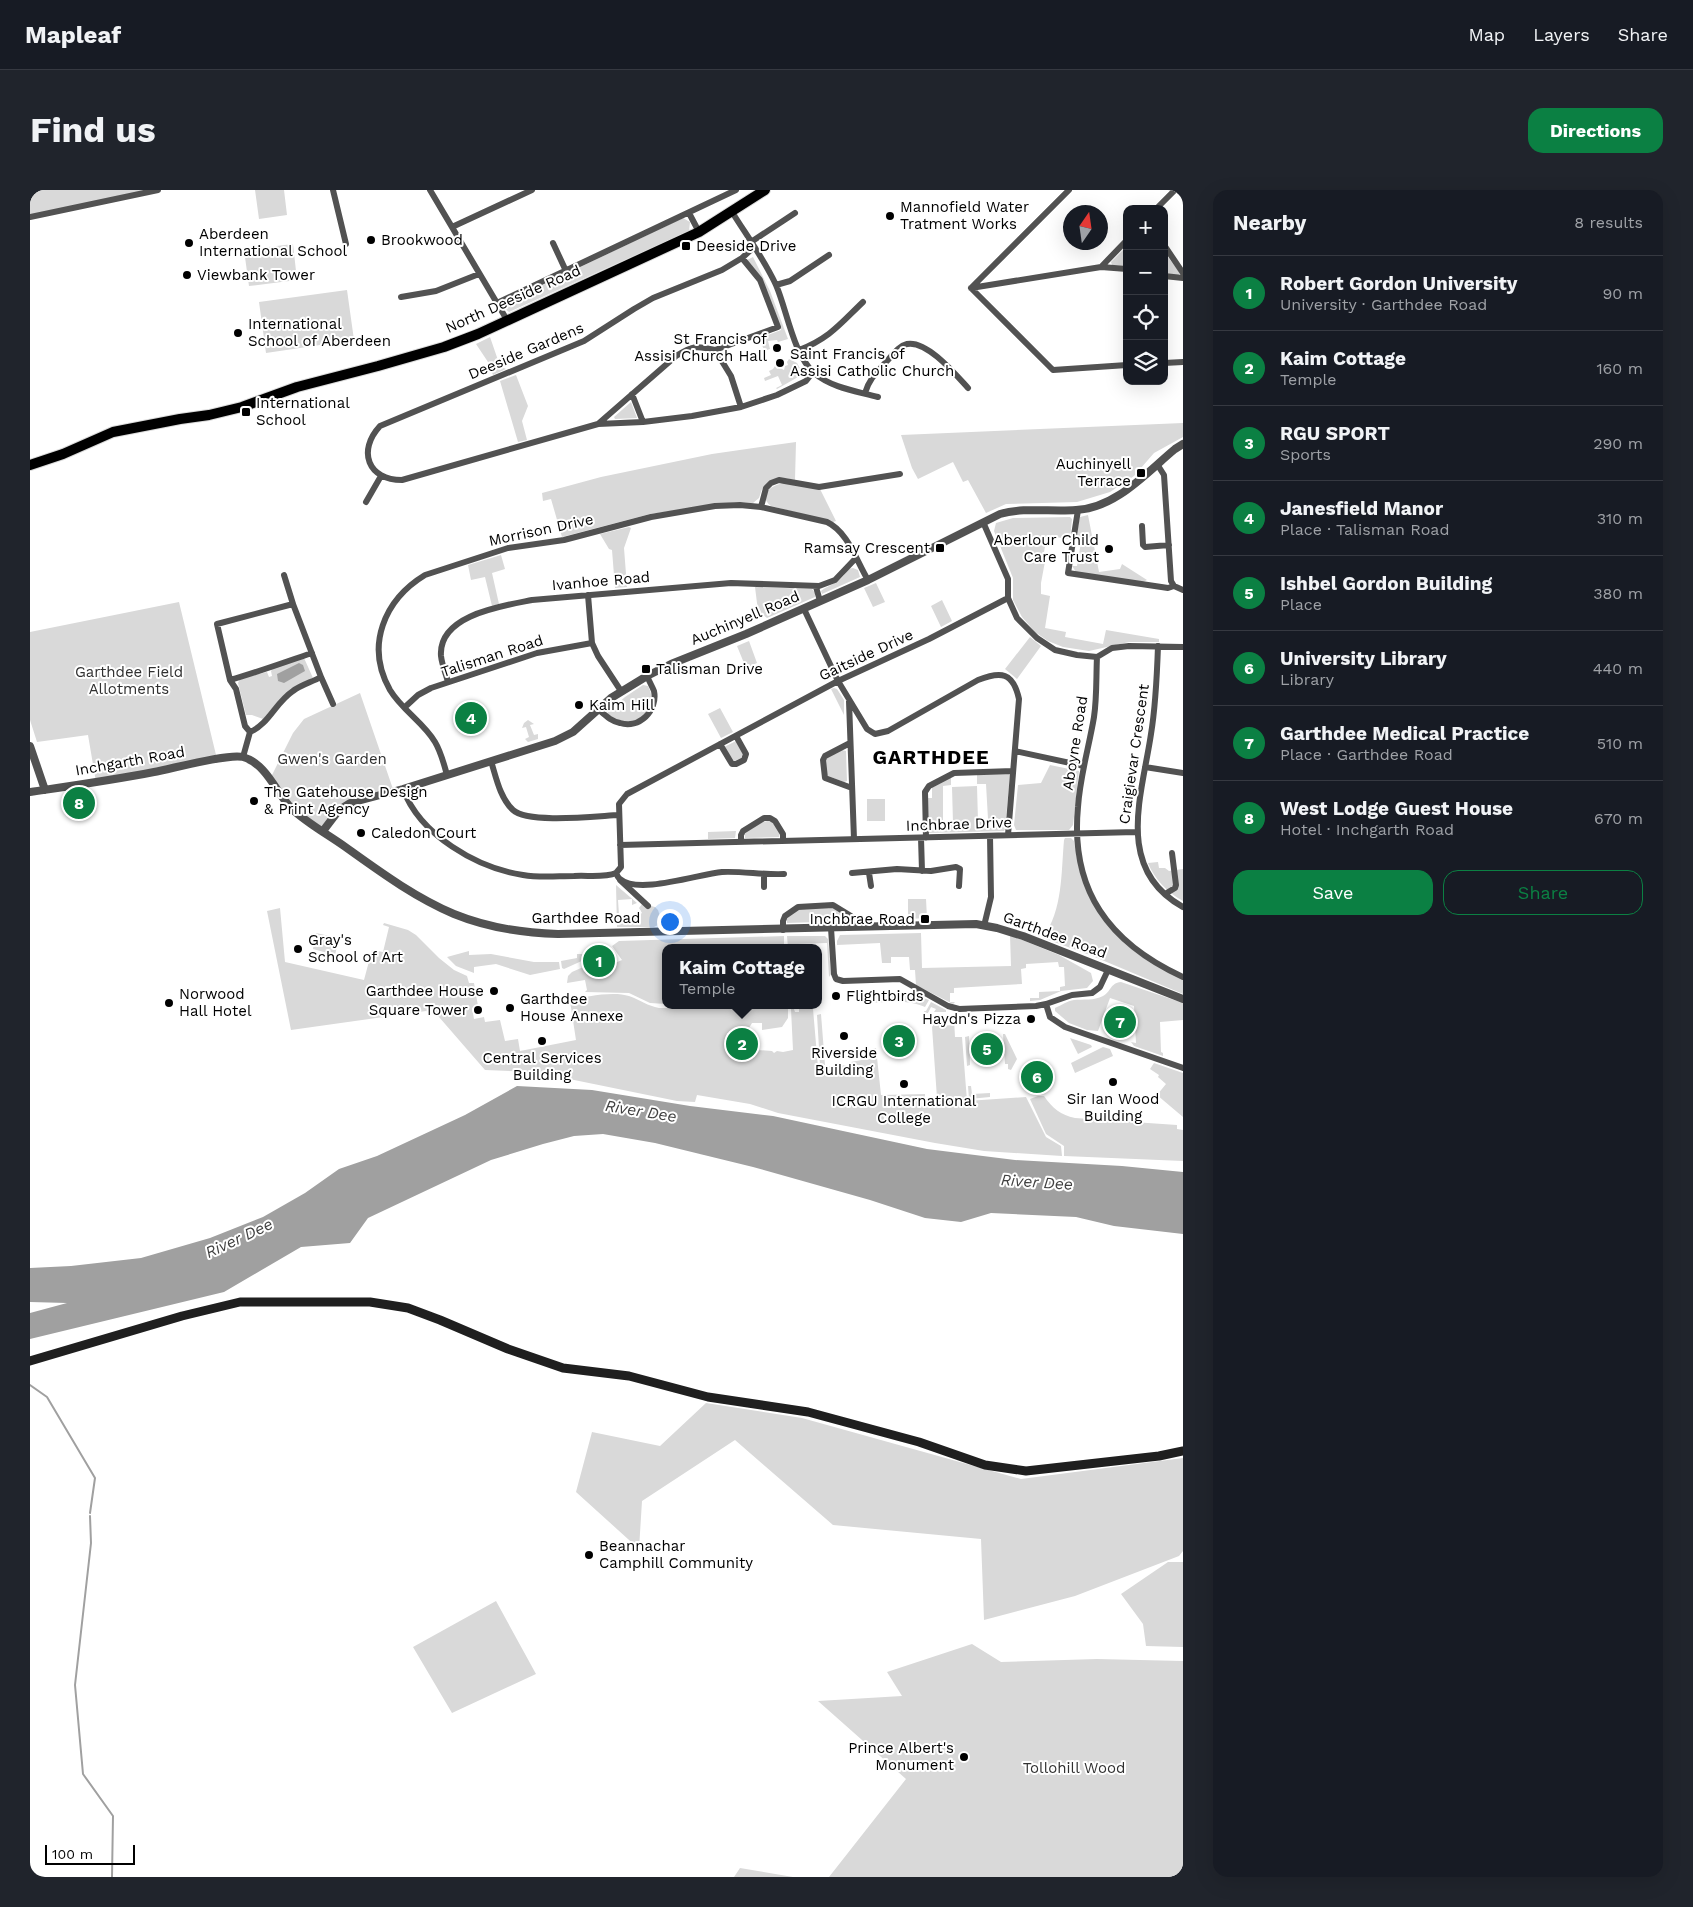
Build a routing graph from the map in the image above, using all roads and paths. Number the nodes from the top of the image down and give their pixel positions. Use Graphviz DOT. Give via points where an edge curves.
graph roads {
  1 [pos="158,190"];
  2 [pos="333,190"];
  3 [pos="430,190"];
  4 [pos="532,190"];
  5 [pos="736,190"];
  6 [pos="765,190"];
  7 [pos="1069,190"];
  8 [pos="1173,191"];
  9 [pos="1160,205"];
  10 [pos="689,212"];
  11 [pos="732,212"];
  12 [pos="795,213"];
  13 [pos="30,217"];
  14 [pos="452,228"];
  15 [pos="699,232"];
  16 [pos="553,243"];
  17 [pos="346,244"];
  18 [pos="1123,244"];
  19 [pos="753,245"];
  20 [pos="1167,250"];
  21 [pos="829,256"];
  22 [pos="742,258"];
  23 [pos="1101,268"];
  24 [pos="1123,269"];
  25 [pos="566,271"];
  26 [pos="1183,273"];
  27 [pos="479,274"];
  28 [pos="1168,277"];
  29 [pos="1183,278"];
  30 [pos="776,285"];
  31 [pos="971,288"];
  32 [pos="401,297"];
  33 [pos="863,302"];
  34 [pos="497,303"];
  35 [pos="507,320"];
  36 [pos="715,350"];
  37 [pos="800,350"];
  38 [pos="1183,362"];
  39 [pos="1168,363"];
  40 [pos="1123,365"];
  41 [pos="813,372"];
  42 [pos="968,388"];
  43 [pos="865,393"];
  44 [pos="632,394"];
  45 [pos="878,397"];
  46 [pos="741,408"];
  47 [pos="643,422"];
  48 [pos="598,424"];
  49 [pos="1183,444"];
  50 [pos="1157,464"];
  51 [pos="30,465"];
  52 [pos="900,474"];
  53 [pos="381,476"];
  54 [pos="366,502"];
  55 [pos="761,507"];
  56 [pos="1078,510"];
  57 [pos="983,522"];
  58 [pos="1142,526"];
  59 [pos="1169,545"];
  60 [pos="855,559"];
  61 [pos="284,575"];
  62 [pos="868,580"];
  63 [pos="1174,586"];
  64 [pos="816,587"];
  65 [pos="1183,590"];
  66 [pos="588,595"];
  67 [pos="1008,598"];
  68 [pos="820,601"];
  69 [pos="293,604"];
  70 [pos="804,609"];
  71 [pos="592,643"];
  72 [pos="1158,646"];
  73 [pos="1183,647"];
  74 [pos="312,653"];
  75 [pos="1097,656"];
  76 [pos="647,676"];
  77 [pos="321,678"];
  78 [pos="230,680"];
  79 [pos="838,681"];
  80 [pos="448,682"];
  81 [pos="621,691"];
  82 [pos="849,700"];
  83 [pos="333,704"];
  84 [pos="405,707"];
  85 [pos="600,710"];
  86 [pos="250,732"];
  87 [pos="736,736"];
  88 [pos="850,743"];
  89 [pos="720,744"];
  90 [pos="30,746"];
  91 [pos="1015,751"];
  92 [pos="239,757"];
  93 [pos="491,761"];
  94 [pos="1084,766"];
  95 [pos="1145,767"];
  96 [pos="1013,771"];
  97 [pos="1183,773"];
  98 [pos="447,775"];
  99 [pos="852,788"];
  100 [pos="45,790"];
  101 [pos="403,790"];
  102 [pos="30,792"];
  103 [pos="619,815"];
  104 [pos="323,831"];
  105 [pos="1136,832"];
  106 [pos="1076,834"];
  107 [pos="1008,835"];
  108 [pos="990,836"];
  109 [pos="924,838"];
  110 [pos="854,839"];
  111 [pos="783,841"];
  112 [pos="741,842"];
  113 [pos="620,845"];
  114 [pos="1172,853"];
  115 [pos="922,871"];
  116 [pos="869,872"];
  117 [pos="616,873"];
  118 [pos="852,873"];
  119 [pos="784,874"];
  120 [pos="764,875"];
  121 [pos="620,879"];
  122 [pos="871,886"];
  123 [pos="959,886"];
  124 [pos="764,887"];
  125 [pos="1165,894"];
  126 [pos="648,906"];
  127 [pos="1183,907"];
  128 [pos="984,926"];
  129 [pos="852,927"];
  130 [pos="831,928"];
  131 [pos="783,930"];
  132 [pos="1108,970"];
  133 [pos="1183,977"];
  134 [pos="1183,998"];
  135 [pos="1046,1004"];
  136 [pos="1183,1068"];
  137 [pos="30,1361"];
  138 [pos="1183,1451"];
  1 -- 13 [label="street"];
  2 -- 17 [label="street"];
  3 -- 14 [label="street"];
  4 -- 14 [label="street"];
  5 -- 10 [label="street, North Deeside Road"];
  6 -- 11 [label="main road, North Deeside Road"];
  7 -- 31 [label="street"];
  8 -- 9 [label="street"];
  10 -- 15 [label="street"];
  10 -- 25 [label="street, North Deeside Road"];
  11 -- 15 [label="main road, North Deeside Road"];
  11 -- 19 [label="street"];
  12 -- 19 [label="street, Deeside Gardens" via="790,221"];
  14 -- 27 [label="street"];
  15 -- 35 [label="main road, North Deeside Road"];
  16 -- 25 [label="street, North Deeside Road"];
  18 -- 23 [label="street"];
  19 -- 22 [label="street, Deeside Gardens"];
  19 -- 30 [label="street"];
  20 -- 26 [label="street"];
  21 -- 30 [label="street" via="790,281"];
  22 -- 36 [label="street" via="760,280 778,327"];
  22 -- 53 [label="street, Deeside Gardens" via="634,308 584,342 380,426 372,435 368,456 372,468"];
  23 -- 24 [label="street"];
  23 -- 31 [label="street"];
  25 -- 34 [label="street, North Deeside Road"];
  27 -- 32 [label="street" via="436,291"];
  27 -- 34 [label="street"];
  28 -- 29 [label="street"];
  30 -- 37 [label="street"];
  31 -- 40 [label="street" via="1053,370"];
  33 -- 37 [label="street" via="828,336"];
  34 -- 35 [label="street"];
  35 -- 51 [label="main road, North Deeside Road" via="435,350 297,387 242,407 114,432"];
  36 -- 44 [label="street" via="700,346 690,348"];
  36 -- 46 [label="street" via="731,376"];
  37 -- 41 [label="street"];
  38 -- 39 [label="street"];
  41 -- 43 [label="street" via="833,385"];
  41 -- 46 [label="street" via="806,381 792,388"];
  42 -- 43 [label="street" via="949,367 924,348 906,344 869,381"];
  43 -- 45 [label="street"];
  44 -- 47 [label="street"];
  44 -- 48 [label="street"];
  46 -- 47 [label="street"];
  47 -- 48 [label="street"];
  48 -- 53 [label="street" via="402,480"];
  49 -- 50 [label="street, Auchinyell Road"];
  50 -- 56 [label="street, Auchinyell Road" via="1122,493"];
  50 -- 59 [label="street" via="1164,475"];
  52 -- 55 [label="street" via="819,487 779,480 766,488"];
  53 -- 54 [label="street"];
  55 -- 60 [label="street, Morrison Drive" via="833,525 844,537"];
  55 -- 84 [label="street, Morrison Drive" via="730,505 651,517 564,540 508,548 425,575 413,582 392,604 380,638 384,675 394,695"];
  56 -- 57 [label="street, Auchinyell Road" via="1007,512"];
  56 -- 63 [label="street" via="1068,572 1168,588"];
  57 -- 62 [label="street, Auchinyell Road"];
  57 -- 67 [label="street" via="1008,579"];
  58 -- 59 [label="street" via="1143,545"];
  59 -- 63 [label="street"];
  60 -- 62 [label="street, Morrison Drive"];
  60 -- 64 [label="street, Ivanhoe Road" via="835,580"];
  61 -- 69 [label="street"];
  62 -- 68 [label="street, Auchinyell Road"];
  63 -- 65 [label="street"];
  64 -- 66 [label="street, Ivanhoe Road" via="731,583"];
  64 -- 68 [label="street"];
  66 -- 71 [label="street"];
  66 -- 80 [label="street, Ivanhoe Road" via="532,600 457,623 447,633 442,648 441,657"];
  67 -- 75 [label="street" via="1017,618 1045,644 1062,652"];
  67 -- 79 [label="street, Gaitside Drive"];
  68 -- 70 [label="street, Auchinyell Road"];
  69 -- 74 [label="street"];
  69 -- 78 [label="street" via="217,624"];
  70 -- 76 [label="street, Auchinyell Road"];
  70 -- 79 [label="street"];
  71 -- 80 [label="street, Talisman Road" via="537,653"];
  71 -- 81 [label="street"];
  72 -- 73 [label="street"];
  72 -- 75 [label="street" via="1112,648"];
  72 -- 95 [label="street, Craigievar Crescent" via="1156,699"];
  74 -- 77 [label="street"];
  74 -- 78 [label="street"];
  75 -- 94 [label="street, Aboyne Road" via="1094,716"];
  76 -- 81 [label="street, Auchinyell Road"];
  76 -- 85 [label="street" via="654,695 653,706 645,718 631,724 619,723"];
  77 -- 83 [label="street"];
  77 -- 86 [label="street" via="293,691 258,729"];
  78 -- 86 [label="street"];
  79 -- 82 [label="street"];
  79 -- 87 [label="street, Gaitside Drive"];
  80 -- 84 [label="street, Talisman Road" via="418,695"];
  81 -- 85 [label="street, Auchinyell Road"];
  82 -- 88 [label="street"];
  82 -- 91 [label="street" via="867,730 875,734 978,680 993,674 1006,676 1016,687 1019,699"];
  84 -- 98 [label="street, Morrison Drive" via="434,740"];
  85 -- 93 [label="street, Auchinyell Road" via="573,732 555,741"];
  86 -- 92 [label="street"];
  87 -- 89 [label="street, Gaitside Drive"];
  87 -- 89 [label="street" via="746,754 744,760 732,764"];
  88 -- 99 [label="street"];
  88 -- 99 [label="street" via="823,760 825,778"];
  89 -- 103 [label="street, Gaitside Drive" via="627,794 621,800"];
  90 -- 100 [label="street"];
  91 -- 94 [label="street"];
  91 -- 96 [label="street"];
  92 -- 100 [label="street, Inchgarth Road"];
  92 -- 104 [label="street, Garthdee Road" via="257,766 292,808"];
  93 -- 98 [label="street, Auchinyell Road"];
  93 -- 103 [label="street" via="504,798 520,815 555,818"];
  94 -- 106 [label="street, Aboyne Road"];
  95 -- 97 [label="street"];
  95 -- 105 [label="street, Craigievar Crescent"];
  96 -- 107 [label="street"];
  96 -- 109 [label="street" via="954,773 930,786 925,792"];
  98 -- 101 [label="street, Auchinyell Road"];
  99 -- 110 [label="street"];
  100 -- 102 [label="street, Inchgarth Road"];
  101 -- 104 [label="street, Auchinyell Road" via="344,806"];
  101 -- 117 [label="street" via="416,814 448,844 490,867 525,876"];
  103 -- 113 [label="street, Gaitside Drive"];
  104 -- 131 [label="street, Garthdee Road" via="421,897 455,914 498,926 558,934"];
  105 -- 106 [label="street, Inchbrae Drive"];
  105 -- 125 [label="street, Craigievar Crescent" via="1146,871"];
  106 -- 107 [label="street, Inchbrae Drive"];
  106 -- 133 [label="street, Aboyne Road" via="1078,857 1088,890 1107,922 1134,948"];
  107 -- 108 [label="street, Inchbrae Drive"];
  108 -- 109 [label="street, Inchbrae Drive"];
  108 -- 128 [label="street" via="991,897"];
  109 -- 110 [label="street, Inchbrae Drive"];
  109 -- 115 [label="street"];
  110 -- 111 [label="street, Inchbrae Drive"];
  111 -- 112 [label="street, Inchbrae Drive"];
  111 -- 112 [label="street" via="783,834 775,821 764,818 743,831"];
  112 -- 113 [label="street, Inchbrae Drive"];
  113 -- 117 [label="street, Gaitside Drive" via="621,867"];
  114 -- 125 [label="street" via="1176,885"];
  115 -- 116 [label="street"];
  115 -- 123 [label="street" via="956,866 960,869"];
  116 -- 118 [label="street"];
  116 -- 122 [label="street"];
  117 -- 121 [label="street"];
  119 -- 120 [label="street"];
  120 -- 121 [label="street" via="722,872 651,885 630,884"];
  120 -- 124 [label="street"];
  121 -- 126 [label="street"];
  125 -- 127 [label="street, Craigievar Crescent"];
  128 -- 129 [label="street, Garthdee Road"];
  128 -- 132 [label="street, Garthdee Road" via="1023,936"];
  129 -- 130 [label="street, Garthdee Road"];
  129 -- 131 [label="street" via="851,916 831,905 798,907 785,916"];
  130 -- 131 [label="street, Garthdee Road"];
  130 -- 135 [label="street" via="836,979 900,980 959,1009"];
  132 -- 134 [label="street, Garthdee Road"];
  132 -- 135 [label="street" via="1097,991 1063,997"];
  135 -- 136 [label="street" via="1050,1017 1065,1027"];
  137 -- 138 [label="main road" via="240,1302 370,1302 418,1312 563,1368 629,1376 708,1397 808,1412 919,1442 985,1465 1026,1471"];
}
